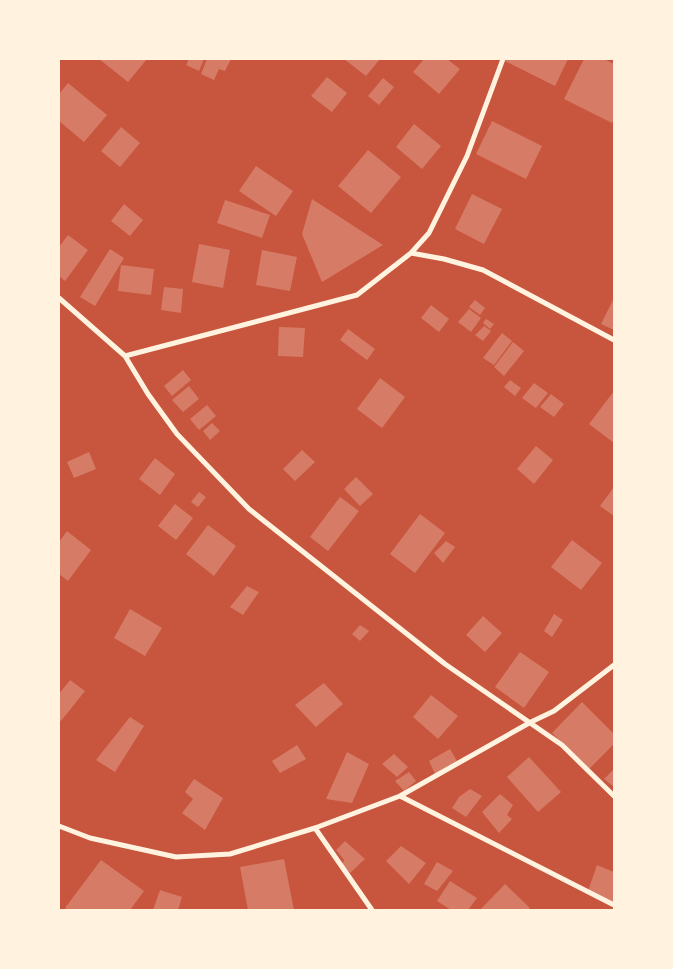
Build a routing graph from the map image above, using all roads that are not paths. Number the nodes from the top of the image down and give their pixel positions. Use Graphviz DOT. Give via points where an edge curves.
graph roads {
  1 [pos="504,59"];
  2 [pos="411,252"];
  3 [pos="59,298"];
  4 [pos="614,340"];
  5 [pos="125,356"];
  6 [pos="614,665"];
  7 [pos="531,722"];
  8 [pos="400,796"];
  9 [pos="614,796"];
  10 [pos="59,826"];
  11 [pos="315,828"];
  12 [pos="614,905"];
  13 [pos="372,910"];
  1 -- 2 [label="street" via="467,156 429,233"];
  2 -- 4 [label="street" via="484,270"];
  2 -- 5 [label="street" via="358,295"];
  3 -- 5 [label="street"];
  5 -- 7 [label="street" via="177,434 249,509 445,664"];
  6 -- 7 [label="street" via="554,711"];
  7 -- 8 [label="street"];
  7 -- 9 [label="street" via="562,744"];
  8 -- 11 [label="street"];
  8 -- 12 [label="street"];
  10 -- 11 [label="street" via="90,838 176,857 230,854"];
  11 -- 13 [label="street"];
}
